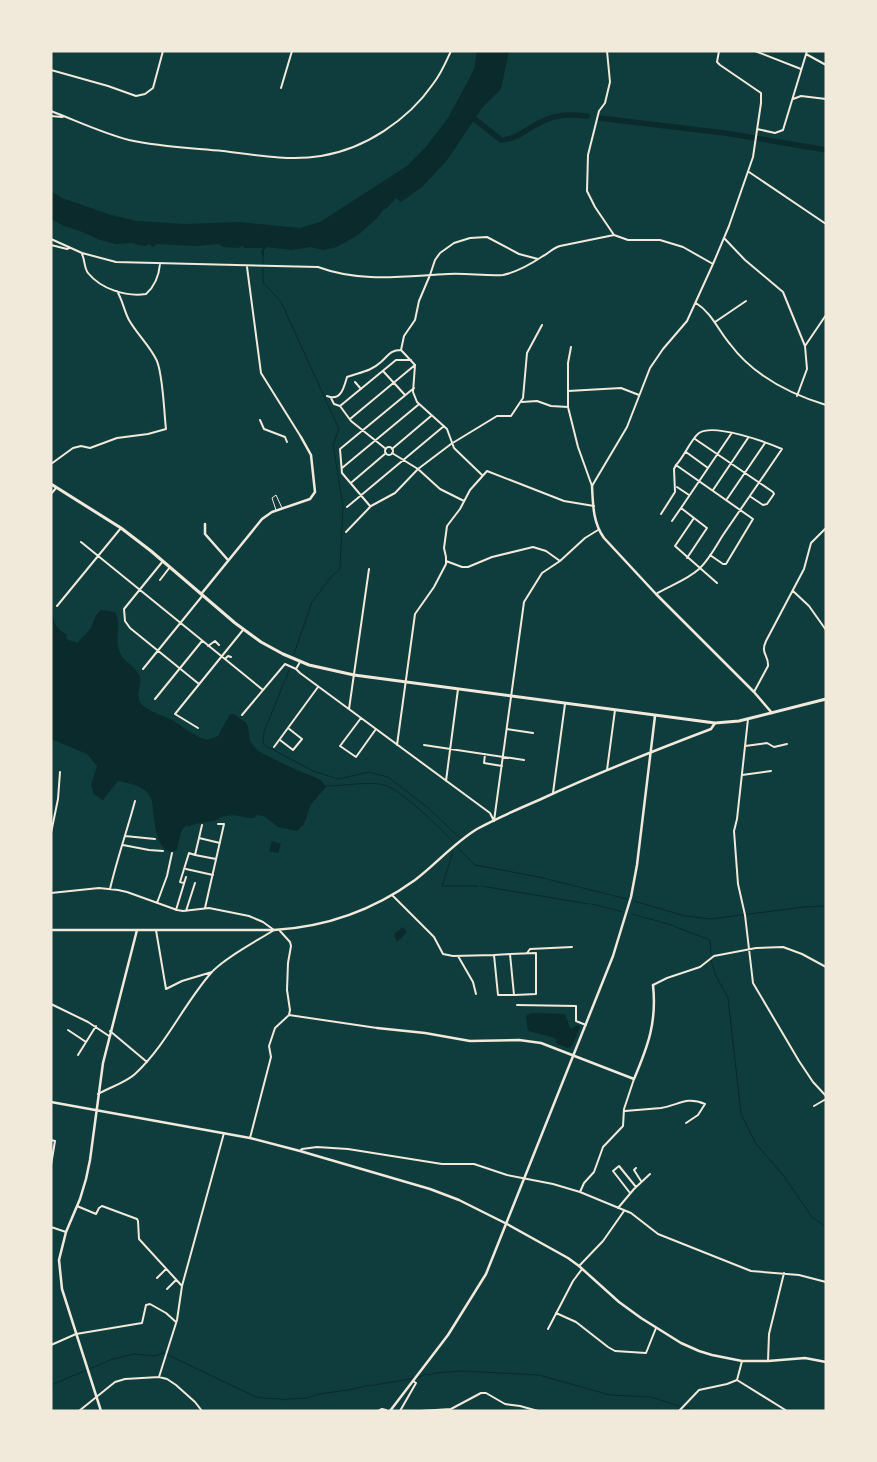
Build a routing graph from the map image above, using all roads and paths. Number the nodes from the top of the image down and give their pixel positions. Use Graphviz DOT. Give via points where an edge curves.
graph roads {
  1 [pos="163,51"];
  2 [pos="292,51"];
  3 [pos="451,51"];
  4 [pos="607,51"];
  5 [pos="718,51"];
  6 [pos="755,51"];
  7 [pos="806,52"];
  8 [pos="826,65"];
  9 [pos="802,69"];
  10 [pos="51,70"];
  11 [pos="281,88"];
  12 [pos="793,99"];
  13 [pos="826,99"];
  14 [pos="51,111"];
  15 [pos="51,116"];
  16 [pos="64,116"];
  17 [pos="757,129"];
  18 [pos="748,172"];
  19 [pos="826,224"];
  20 [pos="614,235"];
  21 [pos="724,238"];
  22 [pos="51,239"];
  23 [pos="51,245"];
  24 [pos="69,248"];
  25 [pos="82,253"];
  26 [pos="538,259"];
  27 [pos="160,264"];
  28 [pos="713,264"];
  29 [pos="247,266"];
  30 [pos="430,275"];
  31 [pos="117,292"];
  32 [pos="746,301"];
  33 [pos="695,302"];
  34 [pos="826,315"];
  35 [pos="715,322"];
  36 [pos="542,325"];
  37 [pos="804,346"];
  38 [pos="571,347"];
  39 [pos="401,350"];
  40 [pos="411,360"];
  41 [pos="415,365"];
  42 [pos="383,371"];
  43 [pos="355,382"];
  44 [pos="394,383"];
  45 [pos="414,388"];
  46 [pos="361,389"];
  47 [pos="568,391"];
  48 [pos="405,395"];
  49 [pos="327,396"];
  50 [pos="640,396"];
  51 [pos="797,396"];
  52 [pos="331,398"];
  53 [pos="521,402"];
  54 [pos="418,404"];
  55 [pos="340,406"];
  56 [pos="826,406"];
  57 [pos="568,407"];
  58 [pos="431,416"];
  59 [pos="260,420"];
  60 [pos="350,420"];
  61 [pos="444,426"];
  62 [pos="363,430"];
  63 [pos="731,434"];
  64 [pos="301,437"];
  65 [pos="748,438"];
  66 [pos="695,439"];
  67 [pos="376,440"];
  68 [pos="287,442"];
  69 [pos="765,443"];
  70 [pos="451,444"];
  71 [pos="392,448"];
  72 [pos="386,449"];
  73 [pos="686,452"];
  74 [pos="386,453"];
  75 [pos="392,453"];
  76 [pos="717,454"];
  77 [pos="404,460"];
  78 [pos="51,464"];
  79 [pos="731,464"];
  80 [pos="676,465"];
  81 [pos="342,468"];
  82 [pos="708,468"];
  83 [pos="418,469"];
  84 [pos="744,473"];
  85 [pos="482,475"];
  86 [pos="699,481"];
  87 [pos="759,482"];
  88 [pos="351,483"];
  89 [pos="51,484"];
  90 [pos="592,486"];
  91 [pos="676,486"];
  92 [pos="57,487"];
  93 [pos="713,490"];
  94 [pos="51,494"];
  95 [pos="689,495"];
  96 [pos="361,496"];
  97 [pos="750,496"];
  98 [pos="726,500"];
  99 [pos="464,501"];
  100 [pos="370,506"];
  101 [pos="594,506"];
  102 [pos="347,507"];
  103 [pos="681,508"];
  104 [pos="282,509"];
  105 [pos="741,509"];
  106 [pos="276,511"];
  107 [pos="661,514"];
  108 [pos="694,518"];
  109 [pos="672,521"];
  110 [pos="204,524"];
  111 [pos="120,528"];
  112 [pos="826,528"];
  113 [pos="598,530"];
  114 [pos="346,532"];
  115 [pos="81,542"];
  116 [pos="710,555"];
  117 [pos="98,557"];
  118 [pos="687,558"];
  119 [pos="228,560"];
  120 [pos="163,561"];
  121 [pos="446,561"];
  122 [pos="560,561"];
  123 [pos="170,567"];
  124 [pos="700,568"];
  125 [pos="369,569"];
  126 [pos="160,580"];
  127 [pos="717,583"];
  128 [pos="139,590"];
  129 [pos="793,591"];
  130 [pos="202,594"];
  131 [pos="656,594"];
  132 [pos="57,606"];
  133 [pos="180,623"];
  134 [pos="243,630"];
  135 [pos="826,630"];
  136 [pos="202,641"];
  137 [pos="219,645"];
  138 [pos="208,646"];
  139 [pos="158,651"];
  140 [pos="222,656"];
  141 [pos="231,657"];
  142 [pos="225,659"];
  143 [pos="300,662"];
  144 [pos="143,669"];
  145 [pos="179,669"];
  146 [pos="296,669"];
  147 [pos="354,675"];
  148 [pos="406,682"];
  149 [pos="199,684"];
  150 [pos="318,687"];
  151 [pos="458,689"];
  152 [pos="263,690"];
  153 [pos="754,692"];
  154 [pos="512,696"];
  155 [pos="155,698"];
  156 [pos="825,698"];
  157 [pos="565,704"];
  158 [pos="349,709"];
  159 [pos="615,710"];
  160 [pos="772,713"];
  161 [pos="242,715"];
  162 [pos="655,716"];
  163 [pos="361,718"];
  164 [pos="748,720"];
  165 [pos="715,723"];
  166 [pos="198,728"];
  167 [pos="288,728"];
  168 [pos="376,729"];
  169 [pos="507,729"];
  170 [pos="533,733"];
  171 [pos="280,740"];
  172 [pos="787,744"];
  173 [pos="397,745"];
  174 [pos="424,745"];
  175 [pos="745,746"];
  176 [pos="274,747"];
  177 [pos="450,748"];
  178 [pos="650,753"];
  179 [pos="485,754"];
  180 [pos="503,756"];
  181 [pos="524,760"];
  182 [pos="502,766"];
  183 [pos="607,770"];
  184 [pos="771,771"];
  185 [pos="60,772"];
  186 [pos="742,775"];
  187 [pos="446,781"];
  188 [pos="552,794"];
  189 [pos="135,801"];
  190 [pos="494,821"];
  191 [pos="218,824"];
  192 [pos="202,825"];
  193 [pos="51,833"];
  194 [pos="125,836"];
  195 [pos="199,838"];
  196 [pos="155,839"];
  197 [pos="220,843"];
  198 [pos="123,844"];
  199 [pos="163,851"];
  200 [pos="172,853"];
  201 [pos="195,854"];
  202 [pos="216,859"];
  203 [pos="185,869"];
  204 [pos="213,875"];
  205 [pos="186,877"];
  206 [pos="184,883"];
  207 [pos="195,883"];
  208 [pos="110,889"];
  209 [pos="51,893"];
  210 [pos="392,895"];
  211 [pos="157,902"];
  212 [pos="206,908"];
  213 [pos="176,910"];
  214 [pos="186,911"];
  215 [pos="51,930"];
  216 [pos="137,930"];
  217 [pos="156,930"];
  218 [pos="274,930"];
  219 [pos="280,930"];
  220 [pos="572,947"];
  221 [pos="749,950"];
  222 [pos="510,954"];
  223 [pos="527,954"];
  224 [pos="494,955"];
  225 [pos="458,956"];
  226 [pos="826,967"];
  227 [pos="212,972"];
  228 [pos="653,986"];
  229 [pos="476,994"];
  230 [pos="514,995"];
  231 [pos="52,1004"];
  232 [pos="517,1005"];
  233 [pos="289,1015"];
  234 [pos="586,1025"];
  235 [pos="96,1026"];
  236 [pos="377,1028"];
  237 [pos="68,1030"];
  238 [pos="110,1031"];
  239 [pos="109,1036"];
  240 [pos="86,1042"];
  241 [pos="78,1055"];
  242 [pos="574,1055"];
  243 [pos="147,1062"];
  244 [pos="634,1079"];
  245 [pos="98,1094"];
  246 [pos="826,1097"];
  247 [pos="51,1102"];
  248 [pos="814,1106"];
  249 [pos="96,1110"];
  250 [pos="624,1111"];
  251 [pos="686,1123"];
  252 [pos="224,1133"];
  253 [pos="250,1138"];
  254 [pos="51,1140"];
  255 [pos="300,1151"];
  256 [pos="51,1164"];
  257 [pos="636,1168"];
  258 [pos="650,1174"];
  259 [pos="525,1179"];
  260 [pos="642,1181"];
  261 [pos="636,1187"];
  262 [pos="580,1192"];
  263 [pos="630,1193"];
  264 [pos="77,1206"];
  265 [pos="618,1208"];
  266 [pos="624,1210"];
  267 [pos="507,1224"];
  268 [pos="51,1227"];
  269 [pos="66,1232"];
  270 [pos="580,1268"];
  271 [pos="166,1269"];
  272 [pos="784,1273"];
  273 [pos="157,1278"];
  274 [pos="176,1280"];
  275 [pos="826,1282"];
  276 [pos="182,1286"];
  277 [pos="167,1289"];
  278 [pos="556,1313"];
  279 [pos="176,1322"];
  280 [pos="656,1328"];
  281 [pos="548,1329"];
  282 [pos="76,1334"];
  283 [pos="51,1345"];
  284 [pos="742,1361"];
  285 [pos="768,1361"];
  286 [pos="826,1362"];
  287 [pos="158,1377"];
  288 [pos="737,1380"];
  289 [pos="413,1381"];
  290 [pos="96,1396"];
  291 [pos="388,1410"];
  292 [pos="79,1411"];
  293 [pos="101,1411"];
  294 [pos="202,1411"];
  295 [pos="378,1411"];
  296 [pos="400,1411"];
  297 [pos="420,1411"];
  298 [pos="538,1411"];
  299 [pos="679,1411"];
  300 [pos="787,1411"];
  1 -- 10 [label="street" via="153,88 141,96"];
  2 -- 11 [label="street"];
  3 -- 16 [label="street" via="434,83 408,112 373,138 321,156 291,158 144,143 115,136"];
  4 -- 20 [label="street" via="610,82 588,155 587,191"];
  5 -- 17 [label="street" via="720,65 761,93"];
  6 -- 9 [label="street"];
  7 -- 8 [label="street"];
  7 -- 9 [label="street"];
  9 -- 12 [label="street"];
  12 -- 13 [label="street" via="801,96"];
  12 -- 17 [label="street" via="782,130 775,133"];
  14 -- 16 [label="street"];
  15 -- 16 [label="street"];
  17 -- 18 [label="street"];
  18 -- 19 [label="street"];
  18 -- 21 [label="street"];
  20 -- 26 [label="street" via="552,248"];
  20 -- 28 [label="street" via="628,240 668,242"];
  21 -- 28 [label="street"];
  21 -- 37 [label="street" via="744,260 783,292"];
  22 -- 24 [label="street"];
  23 -- 24 [label="street"];
  24 -- 25 [label="street"];
  25 -- 27 [label="street" via="116,262"];
  25 -- 31 [label="street" via="88,273 106,288"];
  26 -- 30 [label="street" via="503,275"];
  26 -- 30 [label="street" via="519,254 487,237 470,238 454,243 437,256"];
  27 -- 29 [label="street"];
  27 -- 31 [label="street" via="156,280 146,294"];
  28 -- 33 [label="street"];
  29 -- 30 [label="street" via="318,267 346,275 385,279"];
  29 -- 64 [label="street" via="261,373"];
  30 -- 39 [label="street"];
  31 -- 78 [label="street" via="131,324 158,361 166,429 117,438 90,448 73,448"];
  32 -- 35 [label="street"];
  33 -- 35 [label="street"];
  33 -- 50 [label="street" via="687,321 650,368"];
  34 -- 37 [label="street"];
  35 -- 51 [label="street" via="728,343 746,362"];
  36 -- 53 [label="street" via="527,352"];
  37 -- 51 [label="street" via="807,369"];
  38 -- 47 [label="street"];
  39 -- 40 [label="street"];
  39 -- 52 [label="street" via="392,351 381,363 363,374 347,377 344,389"];
  40 -- 41 [label="street"];
  40 -- 42 [label="street" via="396,360"];
  41 -- 44 [label="street"];
  41 -- 45 [label="street"];
  42 -- 44 [label="street"];
  42 -- 46 [label="street"];
  43 -- 46 [label="street"];
  44 -- 48 [label="street"];
  44 -- 60 [label="street"];
  45 -- 48 [label="street"];
  45 -- 54 [label="street"];
  46 -- 55 [label="street"];
  47 -- 50 [label="street" via="621,388"];
  47 -- 57 [label="street"];
  48 -- 62 [label="street"];
  49 -- 52 [label="street"];
  50 -- 90 [label="street" via="627,427"];
  51 -- 56 [label="street"];
  52 -- 55 [label="street"];
  53 -- 57 [label="street" via="537,401"];
  53 -- 70 [label="street" via="511,416 497,416"];
  54 -- 58 [label="street"];
  54 -- 67 [label="street"];
  55 -- 60 [label="street"];
  57 -- 90 [label="street"];
  58 -- 61 [label="street"];
  58 -- 71 [label="street"];
  59 -- 68 [label="street" via="264,429 285,437"];
  60 -- 62 [label="street"];
  61 -- 70 [label="street" via="449,431"];
  61 -- 77 [label="street"];
  62 -- 67 [label="street"];
  62 -- 81 [label="street" via="340,449"];
  63 -- 65 [label="street"];
  63 -- 66 [label="street" via="714,430 700,432"];
  63 -- 76 [label="street"];
  64 -- 104 [label="street" via="311,455 314,492 310,499"];
  65 -- 69 [label="street"];
  65 -- 79 [label="street"];
  66 -- 73 [label="street"];
  66 -- 76 [label="street"];
  67 -- 72 [label="street"];
  67 -- 81 [label="street"];
  69 -- 84 [label="street"];
  69 -- 87 [label="street" via="782,449"];
  70 -- 83 [label="street"];
  70 -- 85 [label="street"];
  71 -- 72 [label="street"];
  71 -- 75 [label="street"];
  72 -- 74 [label="street"];
  73 -- 80 [label="street"];
  73 -- 82 [label="street"];
  74 -- 75 [label="street"];
  74 -- 88 [label="street"];
  75 -- 77 [label="street"];
  76 -- 79 [label="street"];
  76 -- 82 [label="street"];
  77 -- 83 [label="street"];
  77 -- 96 [label="street"];
  79 -- 84 [label="street"];
  79 -- 93 [label="street"];
  80 -- 86 [label="street"];
  80 -- 91 [label="street"];
  81 -- 88 [label="street"];
  82 -- 86 [label="street"];
  83 -- 99 [label="street" via="440,489"];
  83 -- 100 [label="street" via="395,493"];
  84 -- 87 [label="street"];
  84 -- 98 [label="street"];
  85 -- 99 [label="street"];
  85 -- 101 [label="street" via="487,471 564,501"];
  86 -- 93 [label="street"];
  86 -- 95 [label="street"];
  87 -- 97 [label="street"];
  87 -- 97 [label="street" via="774,494 763,505"];
  88 -- 96 [label="street"];
  89 -- 92 [label="main road"];
  90 -- 101 [label="street"];
  91 -- 95 [label="street"];
  91 -- 107 [label="street"];
  92 -- 94 [label="street"];
  92 -- 111 [label="main road"];
  93 -- 98 [label="street"];
  95 -- 103 [label="street"];
  96 -- 100 [label="street"];
  96 -- 102 [label="street"];
  97 -- 105 [label="street"];
  98 -- 105 [label="street"];
  99 -- 121 [label="street" via="447,526"];
  100 -- 114 [label="street"];
  101 -- 113 [label="street"];
  103 -- 108 [label="street"];
  103 -- 109 [label="street"];
  104 -- 106 [label="street"];
  104 -- 106 [label="lane" via="276,495 272,498"];
  105 -- 116 [label="street"];
  105 -- 116 [label="street" via="753,522 726,564"];
  106 -- 119 [label="street" via="262,519"];
  108 -- 118 [label="street" via="675,546"];
  108 -- 118 [label="street" via="707,528"];
  110 -- 119 [label="street" via="206,534"];
  111 -- 117 [label="street"];
  111 -- 120 [label="main road"];
  112 -- 129 [label="street" via="810,543 804,569"];
  113 -- 122 [label="street"];
  113 -- 131 [label="street"];
  115 -- 117 [label="street"];
  116 -- 124 [label="street"];
  117 -- 128 [label="street"];
  117 -- 132 [label="street"];
  118 -- 124 [label="street"];
  119 -- 130 [label="street"];
  120 -- 123 [label="main road"];
  120 -- 128 [label="street"];
  121 -- 122 [label="street" via="468,567 533,547"];
  121 -- 148 [label="street" via="434,587 415,614"];
  122 -- 154 [label="street" via="542,574 524,602"];
  123 -- 126 [label="street"];
  123 -- 130 [label="main road"];
  124 -- 127 [label="street"];
  124 -- 131 [label="street"];
  125 -- 147 [label="street"];
  128 -- 133 [label="street"];
  128 -- 139 [label="street" via="124,609 125,621"];
  129 -- 135 [label="street" via="809,606"];
  129 -- 153 [label="street" via="763,647 768,664"];
  130 -- 133 [label="street"];
  130 -- 134 [label="main road"];
  131 -- 153 [label="street"];
  133 -- 136 [label="street"];
  133 -- 139 [label="street"];
  134 -- 140 [label="street"];
  134 -- 143 [label="main road" via="273,650"];
  136 -- 138 [label="street"];
  136 -- 145 [label="street"];
  137 -- 138 [label="street" via="214,641"];
  138 -- 140 [label="street"];
  139 -- 144 [label="street"];
  139 -- 145 [label="street"];
  140 -- 142 [label="street"];
  140 -- 149 [label="street"];
  141 -- 142 [label="street"];
  142 -- 152 [label="street"];
  143 -- 146 [label="street"];
  143 -- 147 [label="main road"];
  145 -- 149 [label="street"];
  145 -- 155 [label="street"];
  146 -- 150 [label="street"];
  146 -- 152 [label="street" via="285,664"];
  147 -- 148 [label="main road"];
  147 -- 158 [label="street"];
  148 -- 151 [label="main road"];
  148 -- 173 [label="street"];
  149 -- 166 [label="street" via="175,714"];
  150 -- 158 [label="street"];
  150 -- 167 [label="street"];
  151 -- 154 [label="main road"];
  151 -- 177 [label="street"];
  152 -- 161 [label="street"];
  153 -- 160 [label="street"];
  154 -- 157 [label="main road"];
  154 -- 169 [label="street"];
  156 -- 160 [label="main road"];
  157 -- 159 [label="main road"];
  157 -- 188 [label="street"];
  158 -- 163 [label="street"];
  159 -- 162 [label="main road"];
  159 -- 183 [label="street"];
  160 -- 164 [label="main road"];
  162 -- 165 [label="main road"];
  162 -- 178 [label="street"];
  163 -- 168 [label="street"];
  163 -- 168 [label="street" via="340,746 356,757"];
  164 -- 165 [label="main road"];
  164 -- 175 [label="street"];
  165 -- 178 [label="street" via="711,729"];
  167 -- 171 [label="street"];
  167 -- 171 [label="street" via="302,739 294,750"];
  168 -- 173 [label="street"];
  169 -- 170 [label="street"];
  169 -- 180 [label="street"];
  171 -- 176 [label="street"];
  172 -- 175 [label="street"];
  173 -- 187 [label="street"];
  174 -- 177 [label="street"];
  175 -- 186 [label="street"];
  177 -- 179 [label="street"];
  177 -- 187 [label="street"];
  178 -- 183 [label="street"];
  178 -- 234 [label="street" via="632,892 613,956"];
  179 -- 180 [label="street"];
  179 -- 182 [label="street" via="484,763"];
  180 -- 181 [label="street"];
  180 -- 182 [label="street"];
  182 -- 190 [label="street"];
  183 -- 188 [label="street"];
  184 -- 186 [label="street"];
  185 -- 193 [label="street"];
  186 -- 221 [label="street" via="734,831 738,884"];
  187 -- 190 [label="street" via="490,813"];
  188 -- 190 [label="street"];
  189 -- 194 [label="street"];
  190 -- 210 [label="street" via="465,838"];
  191 -- 197 [label="street" via="224,823"];
  192 -- 195 [label="street"];
  194 -- 196 [label="street"];
  194 -- 198 [label="street"];
  195 -- 197 [label="street"];
  195 -- 201 [label="street"];
  197 -- 202 [label="street"];
  198 -- 199 [label="street"];
  198 -- 208 [label="street"];
  200 -- 211 [label="street"];
  201 -- 202 [label="street"];
  201 -- 203 [label="street" via="189,854"];
  202 -- 204 [label="street"];
  203 -- 204 [label="street"];
  203 -- 206 [label="street" via="180,882"];
  204 -- 212 [label="street"];
  205 -- 206 [label="street"];
  206 -- 213 [label="street"];
  207 -- 214 [label="street"];
  208 -- 209 [label="street"];
  208 -- 211 [label="street"];
  210 -- 219 [label="street" via="364,910 320,925"];
  210 -- 225 [label="street" via="434,937 443,954"];
  211 -- 213 [label="street"];
  212 -- 214 [label="street"];
  212 -- 218 [label="street" via="249,916"];
  213 -- 214 [label="street"];
  215 -- 216 [label="street"];
  216 -- 217 [label="street"];
  216 -- 238 [label="street"];
  217 -- 218 [label="street"];
  217 -- 227 [label="street" via="166,989"];
  218 -- 219 [label="street"];
  218 -- 227 [label="street"];
  219 -- 233 [label="street" via="291,946 288,962"];
  220 -- 223 [label="street" via="530,949"];
  221 -- 226 [label="street" via="783,947"];
  221 -- 228 [label="street" via="714,956 700,968"];
  221 -- 246 [label="street" via="753,983 800,1064"];
  222 -- 223 [label="street"];
  222 -- 224 [label="street"];
  222 -- 230 [label="street"];
  223 -- 230 [label="street" via="536,953 536,994"];
  224 -- 225 [label="street"];
  224 -- 230 [label="street" via="498,995"];
  225 -- 229 [label="street"];
  227 -- 243 [label="street"];
  228 -- 244 [label="street" via="651,1036"];
  231 -- 235 [label="street"];
  232 -- 234 [label="street" via="576,1006 576,1021"];
  233 -- 236 [label="street"];
  233 -- 253 [label="street" via="274,1028 269,1046 271,1057"];
  234 -- 242 [label="street"];
  235 -- 239 [label="street"];
  235 -- 240 [label="street"];
  236 -- 242 [label="street" via="470,1041 541,1042"];
  237 -- 240 [label="street"];
  238 -- 239 [label="street"];
  238 -- 243 [label="street"];
  239 -- 245 [label="street"];
  240 -- 241 [label="street"];
  242 -- 244 [label="street"];
  242 -- 259 [label="street"];
  243 -- 245 [label="street" via="128,1079"];
  244 -- 250 [label="street"];
  245 -- 249 [label="street"];
  246 -- 248 [label="street"];
  247 -- 249 [label="street"];
  249 -- 252 [label="street"];
  249 -- 264 [label="street" via="89,1169"];
  250 -- 251 [label="street" via="664,1107 682,1101 705,1104 698,1115"];
  250 -- 262 [label="street" via="623,1126 603,1147 594,1172"];
  252 -- 253 [label="street"];
  252 -- 276 [label="street"];
  253 -- 255 [label="street"];
  254 -- 256 [label="street" via="55,1141"];
  255 -- 259 [label="street" via="317,1147 348,1149 442,1164 474,1164"];
  255 -- 267 [label="street" via="430,1189"];
  257 -- 260 [label="street" via="634,1170"];
  258 -- 260 [label="street"];
  259 -- 262 [label="street"];
  259 -- 267 [label="street"];
  260 -- 261 [label="street"];
  261 -- 263 [label="street"];
  261 -- 263 [label="street" via="619,1166 613,1171"];
  262 -- 265 [label="street"];
  263 -- 265 [label="street"];
  264 -- 269 [label="street"];
  264 -- 271 [label="street" via="96,1214 102,1206 137,1219 139,1239"];
  265 -- 266 [label="street"];
  266 -- 270 [label="street"];
  266 -- 272 [label="street" via="658,1234 733,1265 753,1272"];
  267 -- 270 [label="street"];
  267 -- 289 [label="street" via="486,1274 448,1335"];
  268 -- 269 [label="street"];
  269 -- 282 [label="street" via="59,1260 60,1275"];
  270 -- 278 [label="street"];
  270 -- 280 [label="street" via="619,1302"];
  271 -- 273 [label="street"];
  271 -- 274 [label="street"];
  272 -- 275 [label="street"];
  272 -- 285 [label="street" via="769,1334"];
  274 -- 276 [label="street"];
  274 -- 277 [label="street"];
  276 -- 279 [label="street"];
  278 -- 280 [label="street" via="576,1322 608,1347 622,1352 646,1353"];
  278 -- 281 [label="street"];
  279 -- 282 [label="street" via="150,1304 146,1305 142,1323"];
  279 -- 287 [label="street"];
  280 -- 284 [label="street" via="712,1356"];
  282 -- 283 [label="street"];
  282 -- 290 [label="street"];
  284 -- 285 [label="street"];
  284 -- 288 [label="street"];
  285 -- 286 [label="street" via="805,1358"];
  287 -- 290 [label="street" via="118,1380"];
  287 -- 294 [label="street" via="176,1385"];
  288 -- 299 [label="street" via="699,1390"];
  288 -- 300 [label="street"];
  289 -- 291 [label="street"];
  289 -- 296 [label="street" via="416,1383"];
  290 -- 292 [label="street"];
  290 -- 293 [label="street"];
  291 -- 295 [label="street"];
  297 -- 298 [label="street" via="451,1409 481,1393 505,1404"];
}
